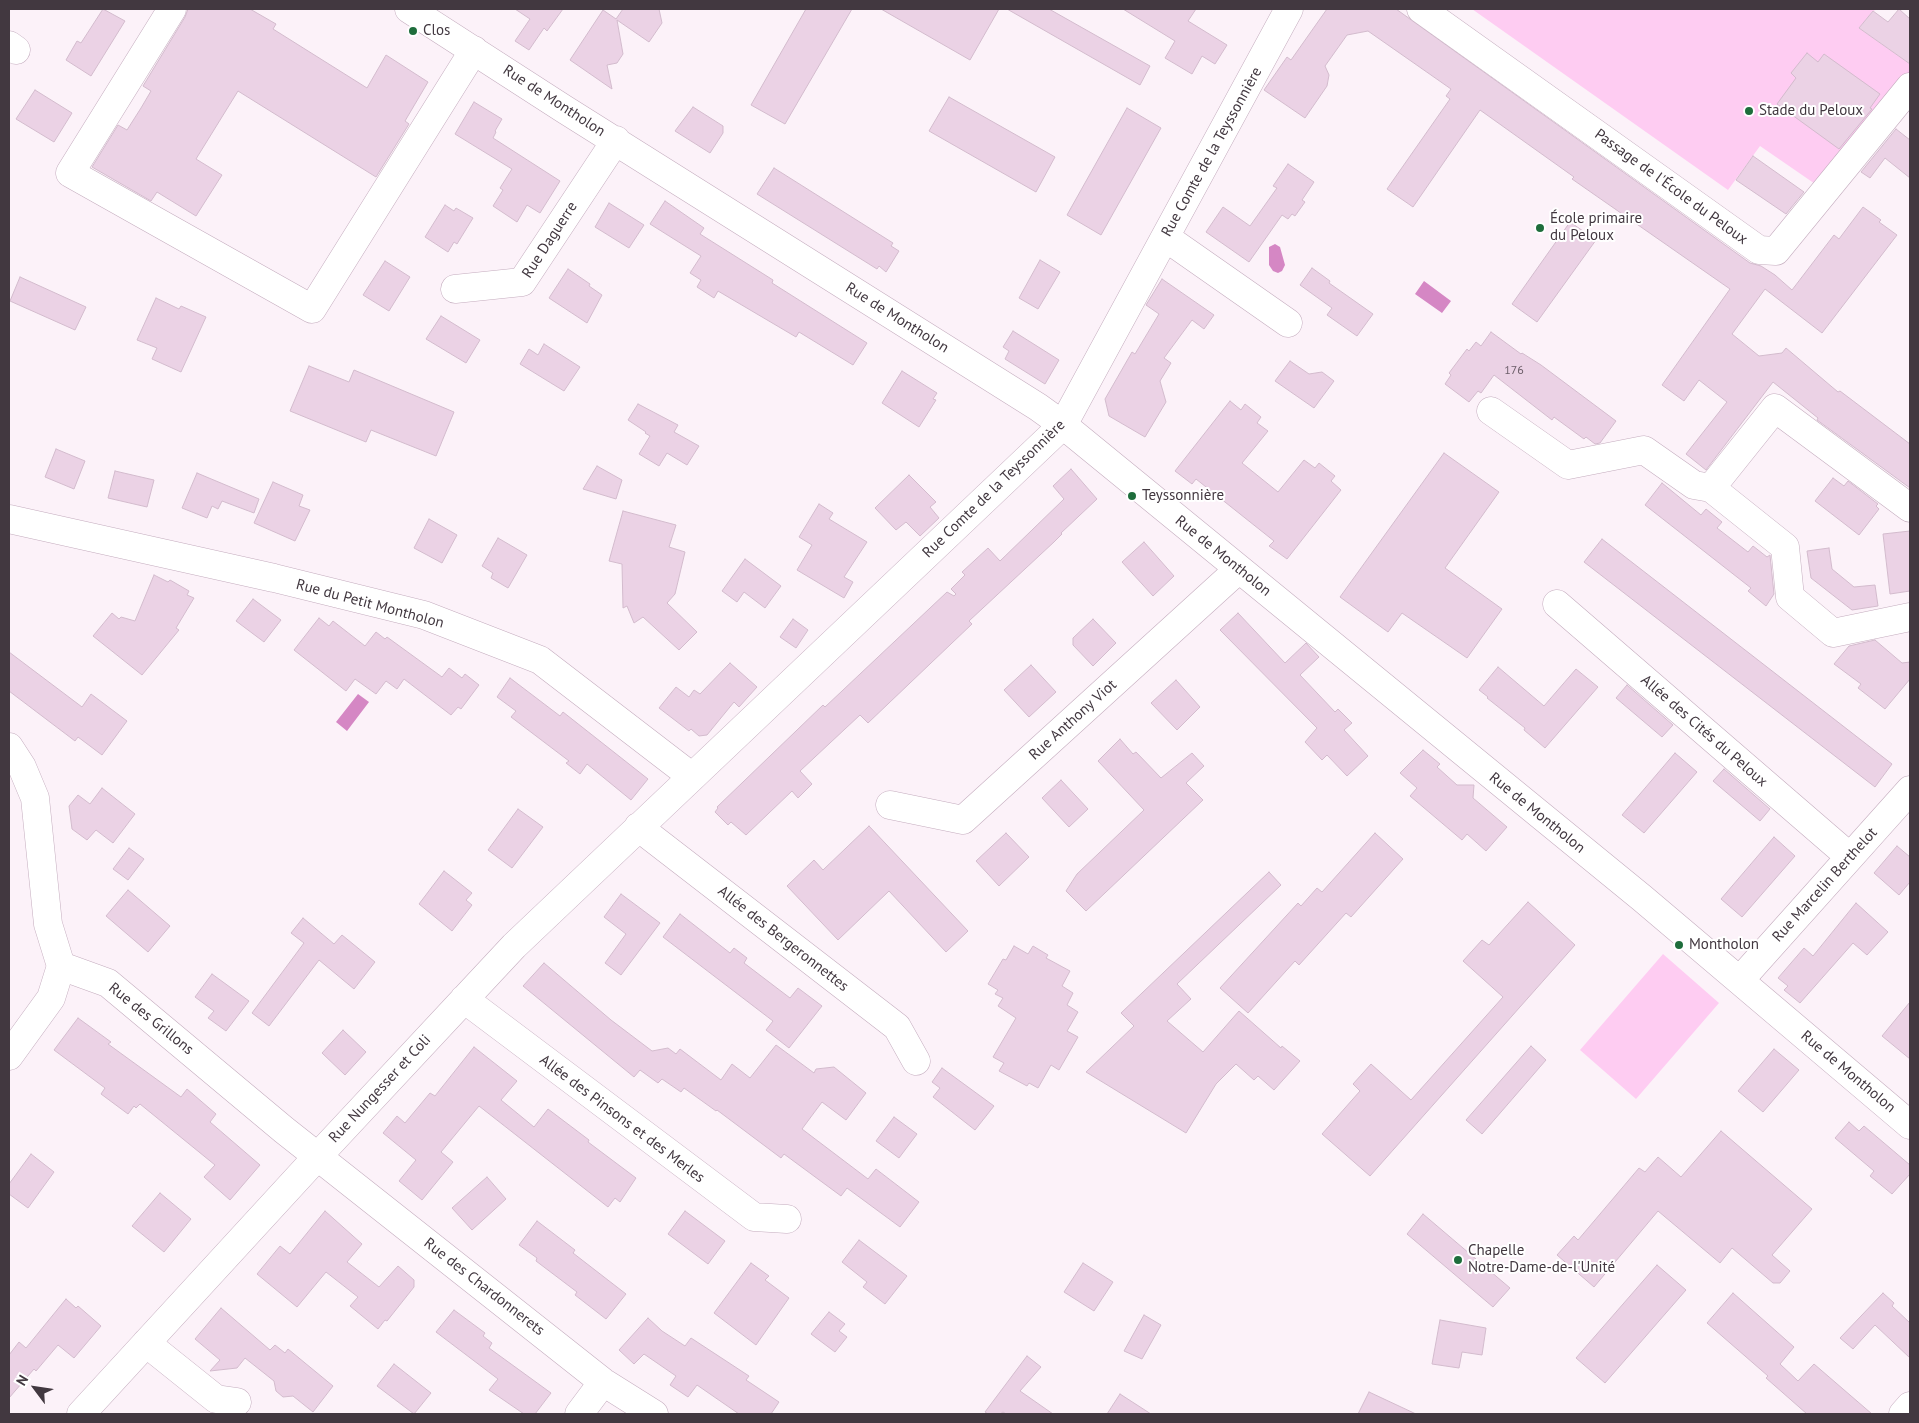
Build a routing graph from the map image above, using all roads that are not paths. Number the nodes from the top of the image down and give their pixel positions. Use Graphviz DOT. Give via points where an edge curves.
graph roads {
  1 [pos="172,9"];
  2 [pos="409,9"];
  3 [pos="1289,9"];
  4 [pos="1421,9"];
  5 [pos="474,50"];
  6 [pos="1910,88"];
  7 [pos="616,140"];
  8 [pos="1165,237"];
  9 [pos="455,289"];
  10 [pos="1288,324"];
  11 [pos="1491,410"];
  12 [pos="1063,425"];
  13 [pos="1711,488"];
  14 [pos="1910,508"];
  15 [pos="9,519"];
  16 [pos="1239,569"];
  17 [pos="1557,604"];
  18 [pos="1910,617"];
  19 [pos="9,747"];
  20 [pos="692,776"];
  21 [pos="1910,790"];
  22 [pos="890,805"];
  23 [pos="638,827"];
  24 [pos="1850,857"];
  25 [pos="61,966"];
  26 [pos="1740,980"];
  27 [pos="464,1000"];
  28 [pos="9,1056"];
  29 [pos="916,1061"];
  30 [pos="1910,1125"];
  31 [pos="318,1156"];
  32 [pos="787,1219"];
  33 [pos="146,1343"];
  34 [pos="603,1382"];
  35 [pos="237,1402"];
  36 [pos="1910,1406"];
  37 [pos="81,1414"];
  38 [pos="579,1414"];
  39 [pos="654,1414"];
  40 [pos="1904,1414"];
  1 -- 5 [label="street" via="70,173 312,309"];
  2 -- 5 [label="street, Rue de Montholon"];
  3 -- 8 [label="street, Rue Comte de la Teyssonnière"];
  4 -- 6 [label="street, Passage de l'École du Peloux" via="1758,250 1776,251"];
  5 -- 7 [label="street, Rue de Montholon"];
  7 -- 9 [label="street, Rue Daguerre" via="522,282"];
  7 -- 12 [label="street, Rue de Montholon"];
  8 -- 10 [label="street"];
  8 -- 12 [label="street, Rue Comte de la Teyssonnière"];
  11 -- 13 [label="street" via="1568,465 1644,450 1694,485"];
  12 -- 16 [label="street, Rue de Montholon"];
  12 -- 20 [label="street, Rue Comte de la Teyssonnière"];
  13 -- 14 [label="street" via="1775,408"];
  13 -- 18 [label="street" via="1785,547 1790,597 1833,632"];
  15 -- 20 [label="street, Rue du Petit Montholon" via="424,615 540,660"];
  16 -- 22 [label="street, Rue Anthony Viot" via="963,820"];
  16 -- 26 [label="street, Rue de Montholon"];
  17 -- 24 [label="street, Allée des Cités du Peloux"];
  19 -- 25 [label="street" via="35,798 48,924"];
  20 -- 23 [label="street, Rue Nungesser et Coli"];
  21 -- 24 [label="street, Rue Marcelin Berthelot"];
  23 -- 27 [label="street, Rue Nungesser et Coli" via="514,946"];
  23 -- 29 [label="street, Allée des Bergeronnettes" via="896,1027"];
  24 -- 26 [label="street, Rue Marcelin Berthelot"];
  25 -- 28 [label="street" via="51,998"];
  25 -- 31 [label="street, Rue des Grillons" via="108,983"];
  26 -- 30 [label="street, Rue de Montholon"];
  27 -- 31 [label="street, Rue Nungesser et Coli"];
  27 -- 32 [label="street, Allée des Pinsons et des Merles" via="754,1216"];
  31 -- 33 [label="street, Rue Nungesser et Coli"];
  31 -- 34 [label="street, Rue des Chardonnerets"];
  33 -- 35 [label="street" via="216,1399"];
  33 -- 37 [label="street, Rue Nungesser et Coli"];
  34 -- 38 [label="street"];
  34 -- 39 [label="street, Rue des Chardonnerets"];
  36 -- 40 [label="street"];
}
